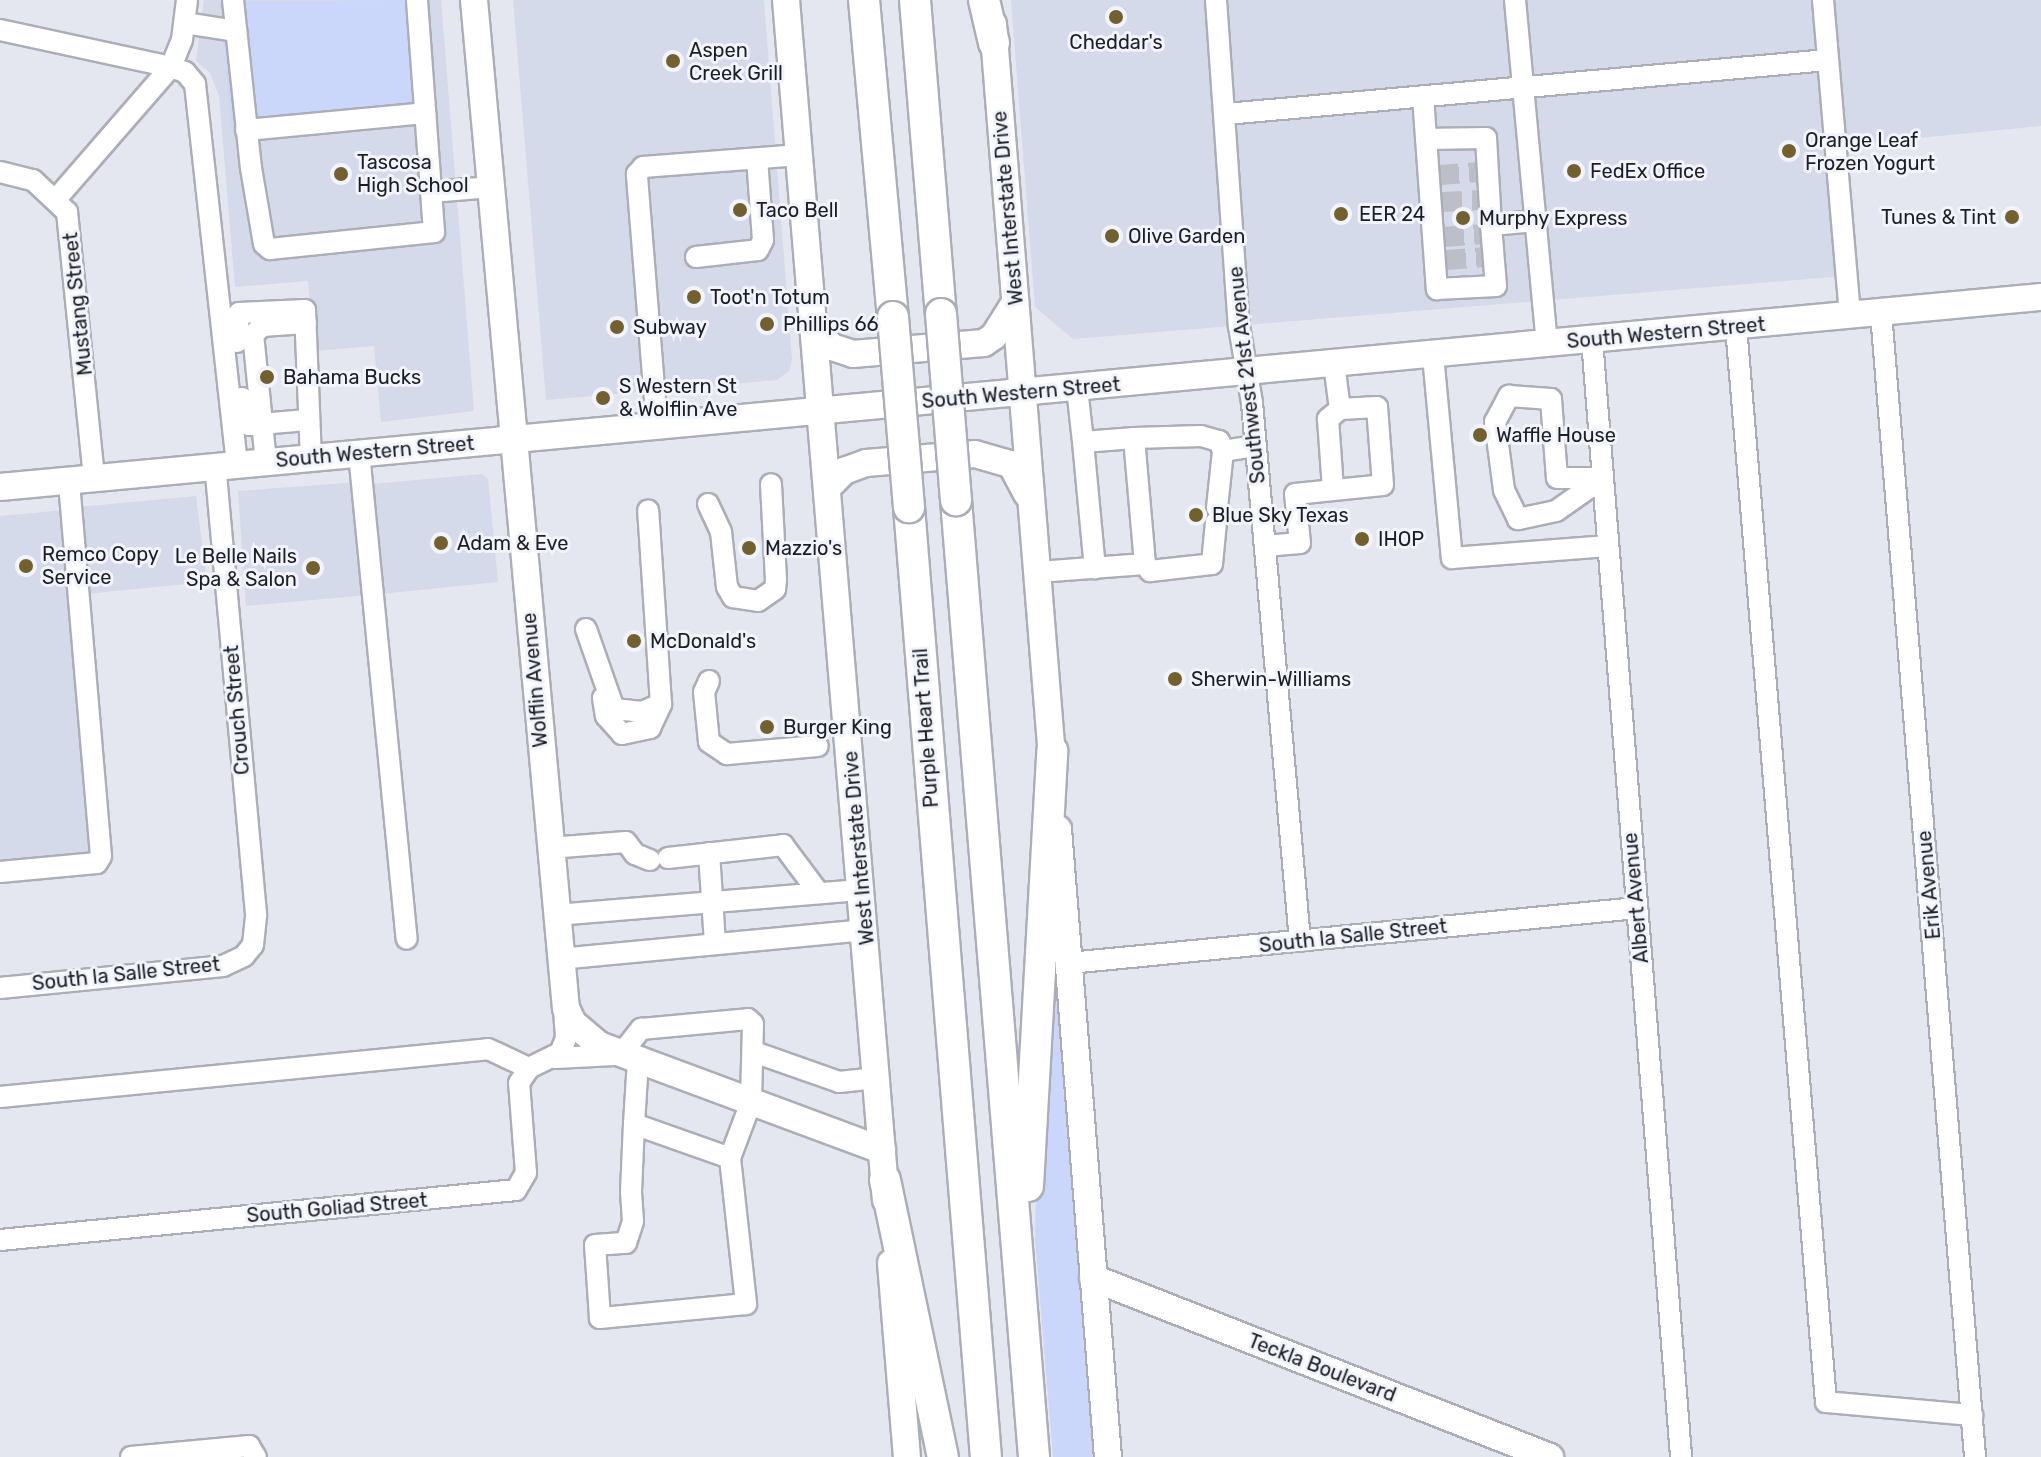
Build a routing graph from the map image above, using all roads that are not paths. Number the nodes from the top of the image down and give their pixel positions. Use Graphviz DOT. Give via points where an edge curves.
graph roads {
  1 [pos="187,0"];
  2 [pos="233,0"];
  3 [pos="417,0"];
  4 [pos="474,0"];
  5 [pos="786,0"];
  6 [pos="864,0"];
  7 [pos="915,0"];
  8 [pos="984,0"];
  9 [pos="991,0"];
  10 [pos="1216,0"];
  11 [pos="1515,0"];
  12 [pos="1823,0"];
  13 [pos="185,23"];
  14 [pos="0,30"];
  15 [pos="236,31"];
  16 [pos="994,43"];
  17 [pos="1828,60"];
  18 [pos="171,67"];
  19 [pos="1523,87"];
  20 [pos="1423,96"];
  21 [pos="425,113"];
  22 [pos="1226,114"];
  23 [pos="246,130"];
  24 [pos="1426,139"];
  25 [pos="800,155"];
  26 [pos="757,159"];
  27 [pos="0,172"];
  28 [pos="491,187"];
  29 [pos="432,192"];
  30 [pos="57,198"];
  31 [pos="1536,221"];
  32 [pos="1489,231"];
  33 [pos="696,257"];
  34 [pos="2041,297"];
  35 [pos="1015,302"];
  36 [pos="1881,313"];
  37 [pos="1850,316"];
  38 [pos="1736,326"];
  39 [pos="814,328"];
  40 [pos="1592,340"];
  41 [pos="1547,344"];
  42 [pos="1433,355"];
  43 [pos="1334,364"];
  44 [pos="1247,372"];
  45 [pos="1077,388"];
  46 [pos="1023,393"];
  47 [pos="821,409"];
  48 [pos="1340,409"];
  49 [pos="307,420"];
  50 [pos="262,424"];
  51 [pos="657,425"];
  52 [pos="1134,438"];
  53 [pos="514,439"];
  54 [pos="1083,442"];
  55 [pos="1256,446"];
  56 [pos="1223,451"];
  57 [pos="359,453"];
  58 [pos="311,458"];
  59 [pos="266,462"];
  60 [pos="226,466"];
  61 [pos="1603,478"];
  62 [pos="82,479"];
  63 [pos="771,484"];
  64 [pos="0,487"];
  65 [pos="828,487"];
  66 [pos="1333,489"];
  67 [pos="708,504"];
  68 [pos="1032,509"];
  69 [pos="648,510"];
  70 [pos="1265,546"];
  71 [pos="1608,546"];
  72 [pos="1145,564"];
  73 [pos="1095,568"];
  74 [pos="1038,572"];
  75 [pos="586,629"];
  76 [pos="709,681"];
  77 [pos="818,746"];
  78 [pos="1052,751"];
  79 [pos="550,848"];
  80 [pos="709,853"];
  81 [pos="0,872"];
  82 [pos="863,890"];
  83 [pos="818,892"];
  84 [pos="711,903"];
  85 [pos="1637,908"];
  86 [pos="556,915"];
  87 [pos="866,930"];
  88 [pos="407,939"];
  89 [pos="1300,941"];
  90 [pos="715,944"];
  91 [pos="248,950"];
  92 [pos="559,959"];
  93 [pos="1069,963"];
  94 [pos="0,988"];
  95 [pos="562,989"];
  96 [pos="754,1052"];
  97 [pos="631,1057"];
  98 [pos="555,1058"];
  99 [pos="529,1068"];
  100 [pos="877,1078"];
  101 [pos="0,1097"];
  102 [pos="751,1102"];
  103 [pos="634,1124"];
  104 [pos="730,1158"];
  105 [pos="883,1165"];
  106 [pos="0,1240"];
  107 [pos="1093,1278"];
  108 [pos="1024,1356"];
  109 [pos="1972,1415"];
  110 [pos="131,1457"];
  111 [pos="256,1457"];
  112 [pos="907,1457"];
  113 [pos="943,1457"];
  114 [pos="986,1457"];
  115 [pos="1034,1457"];
  116 [pos="1108,1457"];
  117 [pos="1550,1457"];
  118 [pos="1681,1457"];
  119 [pos="1975,1457"];
  1 -- 13 [label="street"];
  2 -- 15 [label="street"];
  3 -- 21 [label="street"];
  4 -- 28 [label="main road, Wolflin Avenue"];
  5 -- 25 [label="main road, West Interstate Drive"];
  6 -- 114 [label="highway, Purple Heart Trail, bridge"];
  7 -- 108 [label="highway, bridge"];
  8 -- 16 [label="highway"];
  9 -- 16 [label="main road, West Interstate Drive"];
  10 -- 22 [label="street, Southwest 21st Avenue"];
  11 -- 19 [label="street"];
  12 -- 17 [label="street"];
  13 -- 15 [label="street"];
  13 -- 18 [label="street"];
  14 -- 18 [label="street"];
  15 -- 23 [label="street"];
  16 -- 35 [label="main road, West Interstate Drive"];
  17 -- 19 [label="street"];
  17 -- 37 [label="street"];
  18 -- 30 [label="street"];
  18 -- 60 [label="street, Crouch Street" via="185,72 201,103"];
  19 -- 20 [label="street"];
  19 -- 31 [label="street"];
  20 -- 22 [label="street"];
  20 -- 24 [label="street"];
  21 -- 23 [label="street"];
  21 -- 29 [label="street"];
  22 -- 44 [label="street, Southwest 21st Avenue" via="1239,326"];
  23 -- 29 [label="street" via="266,248 429,234 435,227"];
  24 -- 32 [label="street" via="1486,138"];
  24 -- 32 [label="street" via="1441,260 1437,289 1496,286"];
  25 -- 26 [label="street"];
  25 -- 39 [label="main road, West Interstate Drive"];
  26 -- 33 [label="street" via="763,240 758,250"];
  26 -- 51 [label="street" via="643,167 637,174"];
  27 -- 30 [label="street" via="33,180"];
  28 -- 29 [label="street"];
  28 -- 53 [label="main road, Wolflin Avenue"];
  30 -- 62 [label="street, Mustang Street" via="71,227"];
  31 -- 32 [label="street"];
  31 -- 41 [label="street"];
  34 -- 36 [label="main road, South Western Street"];
  35 -- 39 [label="main road" via="984,343 853,354 832,347"];
  35 -- 46 [label="main road, West Interstate Drive"];
  36 -- 37 [label="main road, South Western Street"];
  36 -- 109 [label="street, Erik Avenue"];
  37 -- 38 [label="main road, South Western Street"];
  38 -- 40 [label="main road, South Western Street"];
  38 -- 109 [label="street" via="1826,1402"];
  39 -- 47 [label="main road, West Interstate Drive"];
  40 -- 41 [label="main road, South Western Street"];
  40 -- 61 [label="street, Albert Avenue"];
  41 -- 42 [label="main road, South Western Street"];
  42 -- 43 [label="main road, South Western Street"];
  42 -- 71 [label="street" via="1452,558"];
  43 -- 44 [label="main road, South Western Street"];
  43 -- 48 [label="street"];
  44 -- 45 [label="main road, South Western Street"];
  44 -- 55 [label="street, Southwest 21st Avenue"];
  45 -- 46 [label="main road, South Western Street"];
  45 -- 54 [label="street"];
  46 -- 47 [label="main road, South Western Street"];
  46 -- 68 [label="main road, West Interstate Drive"];
  47 -- 51 [label="main road, South Western Street"];
  47 -- 65 [label="main road, West Interstate Drive"];
  48 -- 66 [label="street" via="1328,419"];
  48 -- 66 [label="street" via="1377,407 1383,485"];
  49 -- 50 [label="street"];
  49 -- 50 [label="street" via="313,411 303,308 236,314 245,420"];
  49 -- 58 [label="street"];
  50 -- 59 [label="street"];
  51 -- 53 [label="main road, South Western Street"];
  52 -- 54 [label="street"];
  52 -- 56 [label="street" via="1201,436 1219,441"];
  52 -- 72 [label="street"];
  53 -- 57 [label="main road, South Western Street"];
  53 -- 79 [label="main road, Wolflin Avenue"];
  54 -- 73 [label="street"];
  55 -- 56 [label="street"];
  55 -- 70 [label="street, Southwest 21st Avenue"];
  56 -- 72 [label="street" via="1212,564 1150,571"];
  57 -- 58 [label="main road, South Western Street"];
  57 -- 88 [label="street"];
  58 -- 59 [label="main road, South Western Street"];
  59 -- 60 [label="main road, South Western Street"];
  60 -- 62 [label="main road, South Western Street"];
  60 -- 91 [label="street, Crouch Street" via="256,914 256,936"];
  61 -- 61 [label="street" via="1557,478 1551,399 1509,396 1495,422 1504,490 1518,519 1556,511"];
  61 -- 71 [label="street, Albert Avenue"];
  62 -- 64 [label="main road, South Western Street"];
  62 -- 81 [label="street, Mustang Street" via="101,856 97,863"];
  63 -- 67 [label="street" via="775,589 758,601 733,597 727,587 721,532"];
  65 -- 68 [label="main road" via="844,471 866,463 975,454 1020,472"];
  65 -- 82 [label="main road, West Interstate Drive"];
  66 -- 70 [label="street" via="1295,494 1300,543"];
  68 -- 74 [label="main road, West Interstate Drive"];
  69 -- 75 [label="street" via="661,704 642,712 614,709"];
  70 -- 89 [label="street, Southwest 21st Avenue"];
  71 -- 85 [label="street, Albert Avenue"];
  72 -- 73 [label="street"];
  73 -- 74 [label="street"];
  74 -- 78 [label="main road, West Interstate Drive"];
  76 -- 77 [label="street" via="704,692 709,742 727,754"];
  78 -- 93 [label="main road, West Interstate Drive"];
  78 -- 108 [label="highway" via="1028,1162"];
  79 -- 80 [label="street" via="626,842 635,854 659,859"];
  79 -- 86 [label="main road, Wolflin Avenue"];
  80 -- 83 [label="street" via="783,845"];
  80 -- 84 [label="street"];
  82 -- 83 [label="street"];
  82 -- 87 [label="main road, West Interstate Drive"];
  83 -- 84 [label="street"];
  84 -- 86 [label="street"];
  84 -- 90 [label="street"];
  85 -- 89 [label="street, South la Salle Street"];
  85 -- 118 [label="street, Albert Avenue"];
  86 -- 92 [label="main road, Wolflin Avenue"];
  87 -- 90 [label="street"];
  87 -- 100 [label="main road, West Interstate Drive"];
  89 -- 93 [label="street, South la Salle Street"];
  90 -- 92 [label="street"];
  91 -- 94 [label="street, South la Salle Street" via="223,966"];
  92 -- 95 [label="main road, Wolflin Avenue"];
  93 -- 107 [label="main road, West Interstate Drive"];
  95 -- 97 [label="main road, Wolflin Avenue" via="566,1008 584,1035"];
  95 -- 98 [label="street" via="566,1038"];
  96 -- 97 [label="street" via="748,1019 641,1029"];
  96 -- 100 [label="street" via="839,1082"];
  96 -- 102 [label="street"];
  97 -- 98 [label="street"];
  97 -- 102 [label="main road, Wolflin Avenue"];
  97 -- 103 [label="street"];
  98 -- 99 [label="street"];
  99 -- 101 [label="street" via="488,1049"];
  99 -- 106 [label="street, South Goliad Street" via="518,1092 524,1185 507,1193"];
  100 -- 105 [label="main road, West Interstate Drive"];
  102 -- 104 [label="street"];
  102 -- 105 [label="main road, Wolflin Avenue"];
  103 -- 104 [label="street"];
  103 -- 104 [label="street" via="633,1221 626,1243 595,1245 600,1318 746,1304"];
  105 -- 112 [label="main road, West Interstate Drive"];
  105 -- 113 [label="highway"];
  107 -- 116 [label="main road, West Interstate Drive"];
  107 -- 117 [label="main road, Teckla Boulevard"];
  108 -- 115 [label="highway"];
  109 -- 119 [label="street, Erik Avenue"];
  110 -- 111 [label="street" via="249,1446"];
}
